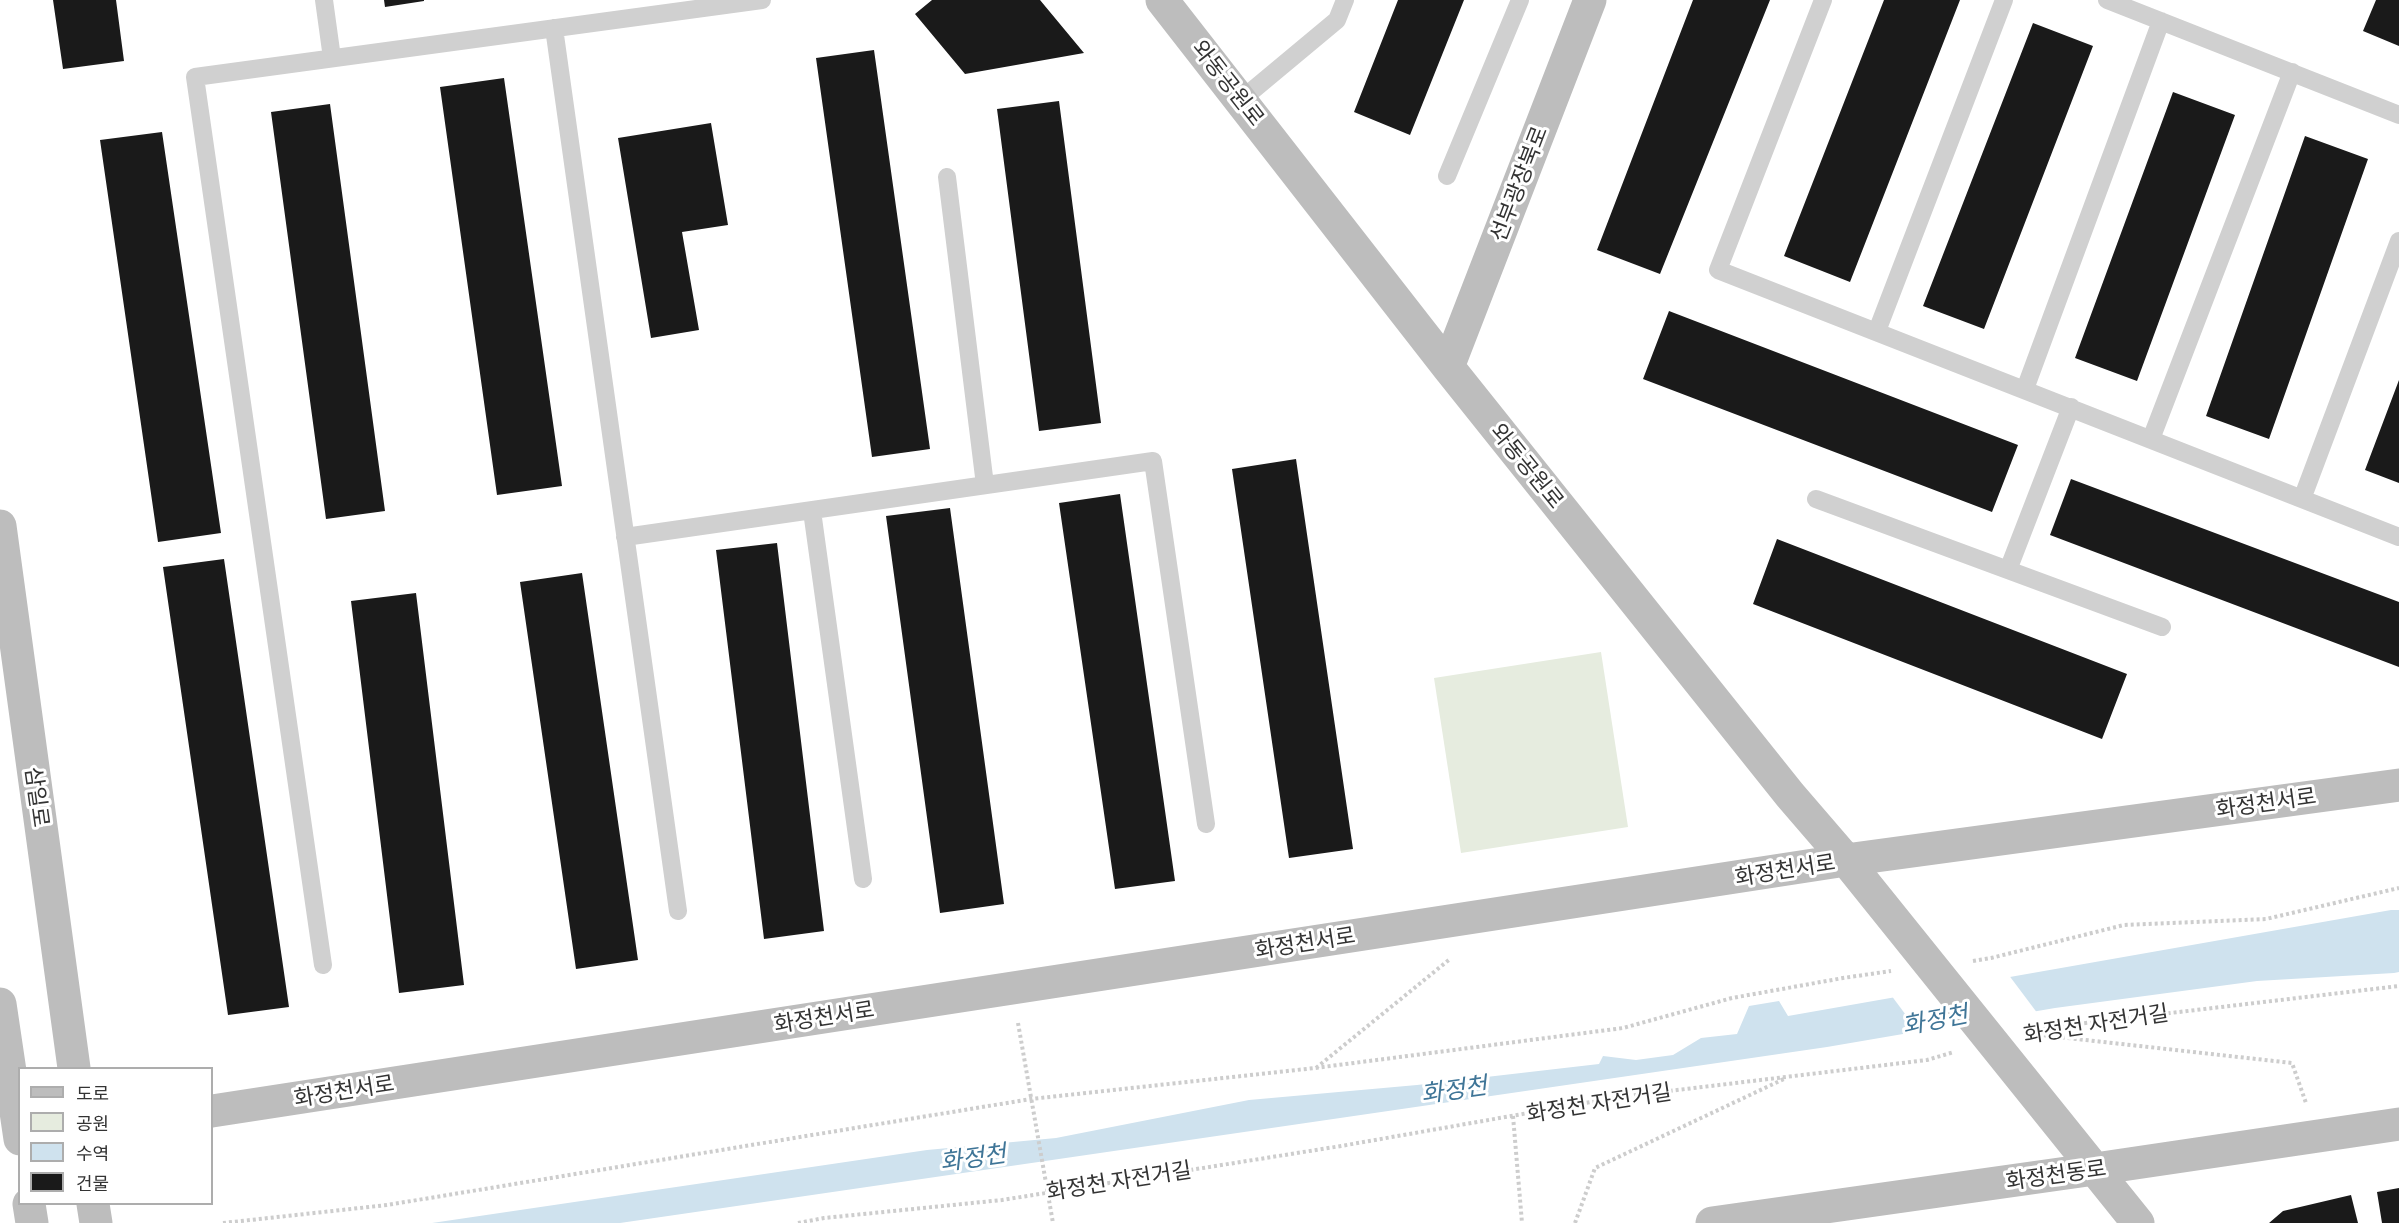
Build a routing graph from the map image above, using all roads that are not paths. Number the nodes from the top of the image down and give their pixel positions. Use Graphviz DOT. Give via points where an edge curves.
graph roads {
  1 [pos="324,0"];
  2 [pos="762,0"];
  3 [pos="1162,0"];
  4 [pos="1345,0"];
  5 [pos="1520,0"];
  6 [pos="1590,0"];
  7 [pos="1823,0"];
  8 [pos="2004,0"];
  9 [pos="2107,0"];
  10 [pos="2161,21"];
  11 [pos="554,28"];
  12 [pos="332,58"];
  13 [pos="2292,72"];
  14 [pos="1241,99"];
  15 [pos="2399,115"];
  16 [pos="1447,176"];
  17 [pos="947,177"];
  18 [pos="2399,240"];
  19 [pos="1877,332"];
  20 [pos="1448,367"];
  21 [pos="2025,389"];
  22 [pos="2071,407"];
  23 [pos="2151,439"];
  24 [pos="985,485"];
  25 [pos="1816,499"];
  26 [pos="2302,499"];
  27 [pos="812,510"];
  28 [pos="0,526"];
  29 [pos="625,537"];
  30 [pos="2399,537"];
  31 [pos="2008,570"];
  32 [pos="2162,627"];
  33 [pos="2399,785"];
  34 [pos="1206,824"];
  35 [pos="1846,860"];
  36 [pos="863,879"];
  37 [pos="678,911"];
  38 [pos="323,965"];
  39 [pos="0,1004"];
  40 [pos="75,1067"];
  41 [pos="213,1111"];
  42 [pos="2399,1124"];
  43 [pos="18,1127"];
  44 [pos="18,1142"];
  45 [pos="0,1146"];
  46 [pos="2096,1169"];
  47 [pos="29,1205"];
  48 [pos="93,1205"];
  49 [pos="32,1223"];
  50 [pos="96,1223"];
  51 [pos="1712,1223"];
  52 [pos="2138,1223"];
  1 -- 12 [label="lane"];
  2 -- 11 [label="lane"];
  3 -- 14 [label="street, 와동공원로"];
  4 -- 14 [label="lane" via="1337,20"];
  5 -- 16 [label="lane"];
  6 -- 20 [label="street, 선부광장북로"];
  7 -- 19 [label="lane" via="1718,270"];
  8 -- 19 [label="lane"];
  9 -- 10 [label="lane"];
  10 -- 13 [label="lane"];
  10 -- 21 [label="lane"];
  11 -- 12 [label="lane"];
  11 -- 29 [label="lane"];
  12 -- 38 [label="lane" via="195,77"];
  13 -- 15 [label="lane"];
  13 -- 23 [label="lane"];
  14 -- 20 [label="street, 와동공원로"];
  17 -- 24 [label="lane"];
  18 -- 26 [label="lane"];
  19 -- 21 [label="lane"];
  20 -- 35 [label="street, 와동공원로"];
  21 -- 22 [label="lane"];
  22 -- 23 [label="lane"];
  22 -- 31 [label="lane"];
  23 -- 26 [label="lane"];
  24 -- 27 [label="lane"];
  24 -- 34 [label="lane" via="1154,461"];
  25 -- 31 [label="lane"];
  26 -- 30 [label="lane"];
  27 -- 29 [label="lane"];
  27 -- 36 [label="lane"];
  28 -- 40 [label="street, 삼일로"];
  29 -- 37 [label="lane"];
  31 -- 32 [label="lane"];
  33 -- 35 [label="street, 화정천서로"];
  35 -- 41 [label="street, 화정천서로"];
  35 -- 46 [label="street, 와동공원로"];
  39 -- 43 [label="street"];
  42 -- 46 [label="street, 화정천동로"];
  44 -- 45 [label="street"];
  46 -- 51 [label="street, 화정천동로"];
  46 -- 52 [label="street"];
  47 -- 49 [label="street"];
  48 -- 50 [label="street"];
}
